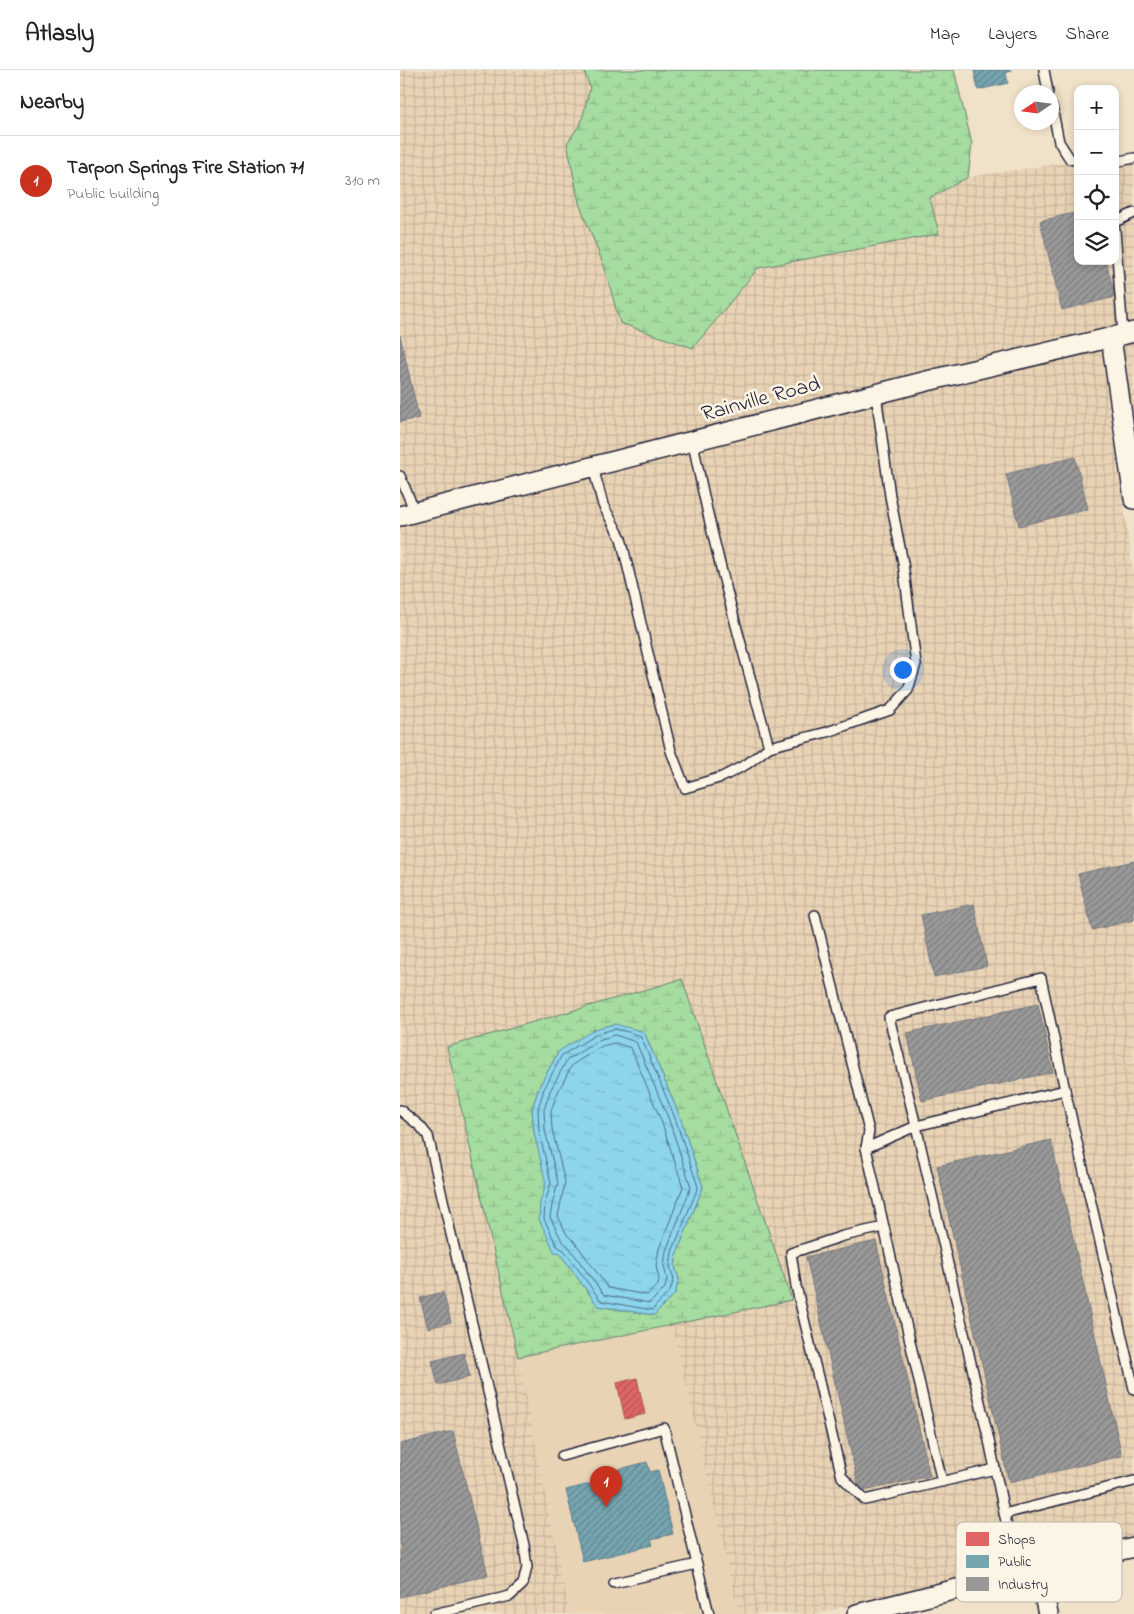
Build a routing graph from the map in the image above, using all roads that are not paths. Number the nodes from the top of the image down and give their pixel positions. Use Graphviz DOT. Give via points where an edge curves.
graph roads {
  1 [pos="1044,70"];
  2 [pos="1047,85"];
  3 [pos="1057,130"];
  4 [pos="1134,158"];
  5 [pos="1074,160"];
  6 [pos="1119,161"];
  7 [pos="1134,212"];
  8 [pos="1119,220"];
  9 [pos="1118,265"];
  10 [pos="1123,334"];
  11 [pos="876,394"];
  12 [pos="693,442"];
  13 [pos="593,467"];
  14 [pos="400,476"];
  15 [pos="1134,499"];
  16 [pos="407,514"];
  17 [pos="769,747"];
  18 [pos="815,915"];
  19 [pos="1065,1090"];
  20 [pos="400,1110"];
  21 [pos="916,1126"];
  22 [pos="866,1148"];
  23 [pos="884,1227"];
  24 [pos="1134,1389"];
  25 [pos="562,1456"];
  26 [pos="995,1469"];
  27 [pos="942,1482"];
  28 [pos="1134,1482"];
  29 [pos="1004,1514"];
  30 [pos="1006,1522"];
  31 [pos="697,1564"];
  32 [pos="614,1583"];
  33 [pos="956,1589"];
  34 [pos="434,1614"];
  35 [pos="709,1614"];
  36 [pos="857,1614"];
  1 -- 2 [label="lane"];
  3 -- 5 [label="lane" via="1060,142 1070,159"];
  4 -- 6 [label="lane"];
  7 -- 8 [label="lane"];
  9 -- 10 [label="lane"];
  10 -- 11 [label="street, Rainville Road"];
  10 -- 15 [label="street"];
  11 -- 12 [label="street, Rainville Road"];
  11 -- 17 [label="lane" via="916,664 908,690 890,710 827,732"];
  12 -- 13 [label="street, Rainville Road"];
  12 -- 17 [label="lane" via="702,493"];
  13 -- 16 [label="street, Rainville Road"];
  13 -- 17 [label="lane" via="603,505 621,538 672,751 685,788 722,777"];
  14 -- 16 [label="lane"];
  18 -- 22 [label="lane" via="869,1131"];
  19 -- 21 [label="lane"];
  19 -- 21 [label="lane" via="1041,978 890,1017"];
  19 -- 24 [label="lane"];
  20 -- 34 [label="lane" via="428,1136 527,1567 523,1584 510,1596"];
  21 -- 22 [label="lane"];
  21 -- 26 [label="lane"];
  22 -- 23 [label="lane"];
  23 -- 27 [label="lane"];
  23 -- 27 [label="lane" via="791,1253 808,1340 842,1478 865,1500"];
  25 -- 31 [label="lane" via="664,1428"];
  26 -- 27 [label="lane"];
  26 -- 29 [label="lane"];
  28 -- 29 [label="lane"];
  29 -- 30 [label="lane"];
  31 -- 32 [label="lane"];
  31 -- 35 [label="lane"];
  33 -- 36 [label="street"];
}
